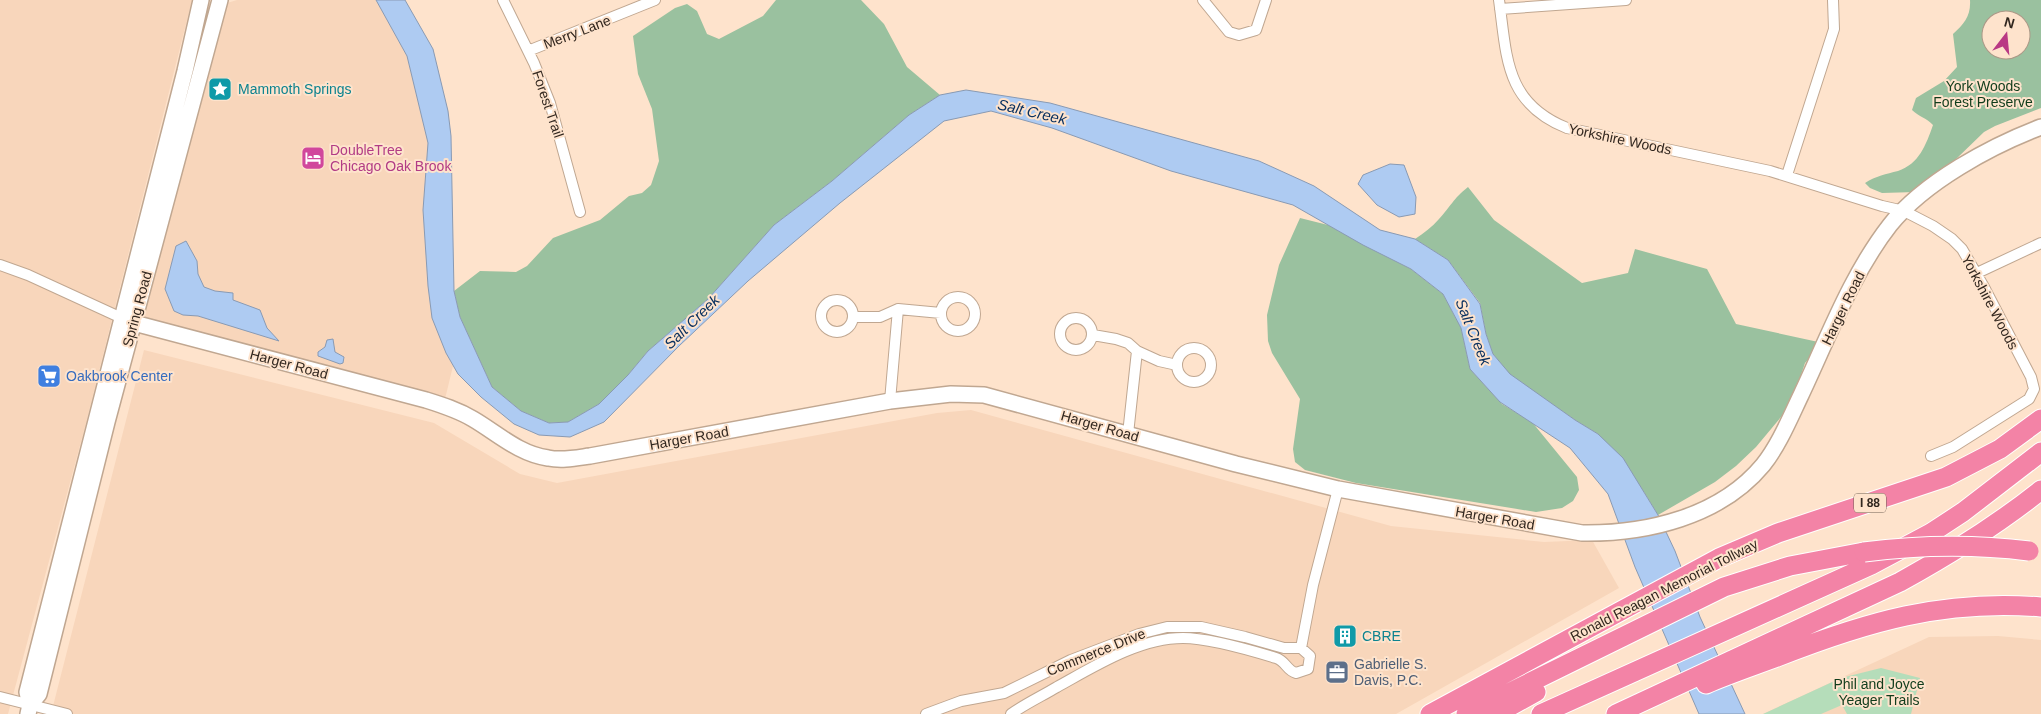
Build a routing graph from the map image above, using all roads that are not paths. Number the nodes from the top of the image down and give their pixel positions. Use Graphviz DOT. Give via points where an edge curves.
graph roads {
  1 [pos="201,0"];
  2 [pos="220,0"];
  3 [pos="503,0"];
  4 [pos="655,0"];
  5 [pos="1203,0"];
  6 [pos="1266,0"];
  7 [pos="1626,0"];
  8 [pos="1833,0"];
  9 [pos="1500,4"];
  10 [pos="528,51"];
  11 [pos="2041,127"];
  12 [pos="1787,175"];
  13 [pos="1904,210"];
  14 [pos="580,212"];
  15 [pos="2041,243"];
  16 [pos="0,265"];
  17 [pos="1976,273"];
  18 [pos="898,309"];
  19 [pos="941,313"];
  20 [pos="853,317"];
  21 [pos="128,320"];
  22 [pos="1093,335"];
  23 [pos="1137,350"];
  24 [pos="1178,366"];
  25 [pos="890,401"];
  26 [pos="2041,419"];
  27 [pos="1128,434"];
  28 [pos="2041,452"];
  29 [pos="1931,456"];
  30 [pos="1338,489"];
  31 [pos="2041,490"];
  32 [pos="2035,552"];
  33 [pos="2041,606"];
  34 [pos="1649,624"];
  35 [pos="1301,648"];
  36 [pos="1745,661"];
  37 [pos="0,697"];
  38 [pos="1647,700"];
  39 [pos="29,709"];
  40 [pos="67,714"];
  41 [pos="926,714"];
  42 [pos="1011,714"];
  43 [pos="1430,714"];
  44 [pos="1466,714"];
  45 [pos="1496,714"];
  46 [pos="1541,714"];
  47 [pos="1616,714"];
  1 -- 21 [label="street, Spring Road"];
  2 -- 21 [label="street, Spring Road"];
  3 -- 10 [label="street, Forest Trail"];
  4 -- 10 [label="street, Merry Lane"];
  5 -- 6 [label="street" via="1229,32 1239,35 1256,30"];
  7 -- 9 [label="street, Yorkshire Woods"];
  8 -- 12 [label="street" via="1834,29"];
  9 -- 12 [label="street, Yorkshire Woods" via="1511,74 1525,101 1543,118 1566,128"];
  10 -- 14 [label="street, Forest Trail" via="550,103"];
  11 -- 13 [label="street, Harger Road" via="1958,167"];
  12 -- 13 [label="street, Yorkshire Woods"];
  13 -- 17 [label="street, Yorkshire Woods" via="1952,239"];
  13 -- 30 [label="street, Harger Road" via="1862,268 1788,424 1763,464 1727,496 1677,520 1642,530 1604,534 1548,528"];
  15 -- 17 [label="street"];
  16 -- 21 [label="street, Harger Road"];
  17 -- 29 [label="street, Yorkshire Woods" via="2034,389 2029,399 1953,447"];
  18 -- 19 [label="street"];
  18 -- 20 [label="street" via="880,317"];
  18 -- 25 [label="street"];
  21 -- 25 [label="street, Harger Road" via="426,400 472,419 522,450 562,460"];
  21 -- 39 [label="street, Spring Road" via="39,694"];
  22 -- 23 [label="street" via="1128,343"];
  23 -- 24 [label="street"];
  23 -- 27 [label="street"];
  25 -- 27 [label="street, Harger Road" via="951,394 984,395"];
  26 -- 43 [label="highway, Ronald Reagan Memorial Tollway / I 88" via="2000,449 1964,469 1778,533 1727,554"];
  27 -- 30 [label="street, Harger Road"];
  28 -- 46 [label="highway" via="1990,493 1931,533 1870,565"];
  30 -- 35 [label="street, Commerce Drive"];
  31 -- 36 [label="highway" via="1984,532 1934,563"];
  32 -- 34 [label="highway, bridge" via="1982,546 1934,546 1864,552 1807,562 1754,576"];
  33 -- 36 [label="highway" via="1965,606 1930,610 1890,618"];
  34 -- 44 [label="highway"];
  34 -- 45 [label="highway"];
  35 -- 41 [label="street, Commerce Drive" via="1284,648 1201,627 1167,627 1139,634 1072,660 1004,693 961,701"];
  35 -- 42 [label="street, Commerce Drive" via="1310,656 1310,664 1304,671 1296,673 1281,660 1243,648 1185,638 1158,640 1094,667"];
  36 -- 38 [label="highway"];
  36 -- 38 [label="highway" via="1687,693"];
  37 -- 39 [label="street"];
  38 -- 47 [label="highway"];
  39 -- 40 [label="street"];
}
